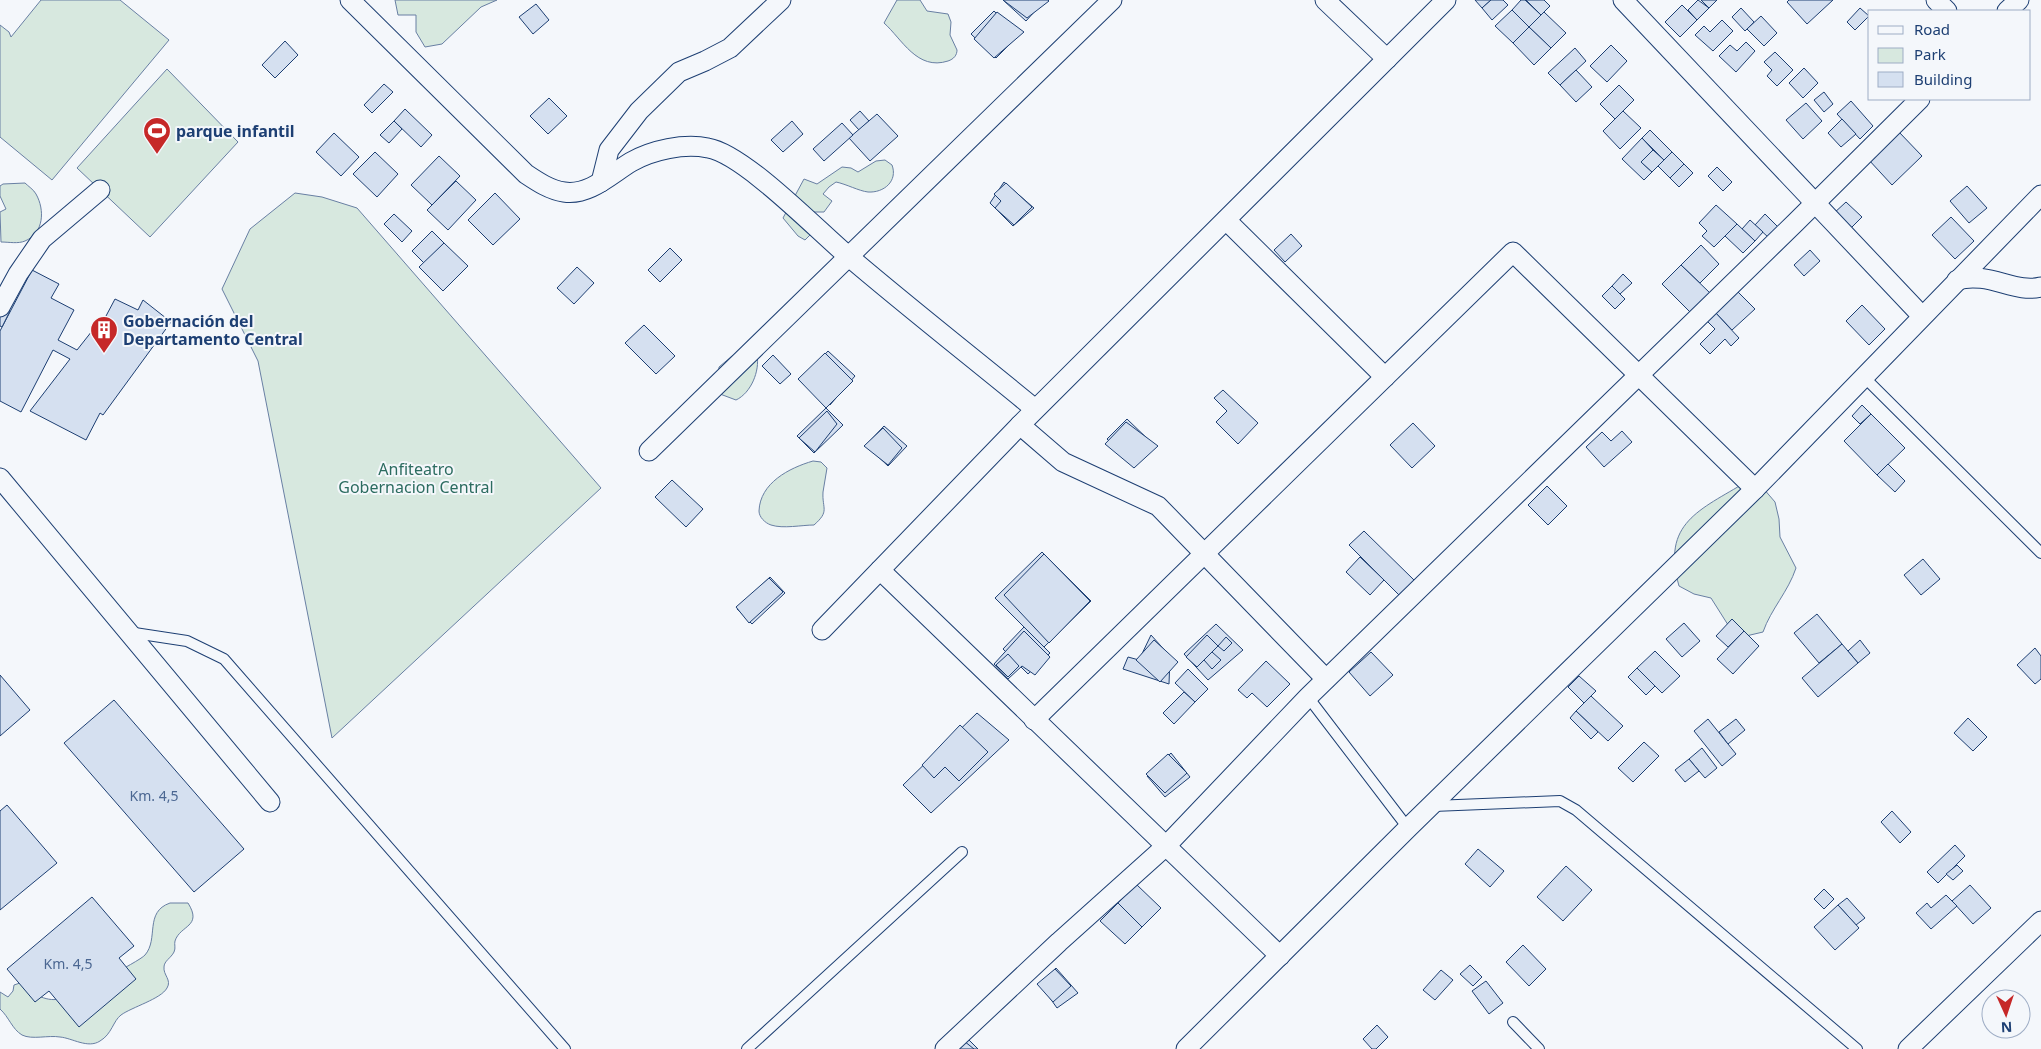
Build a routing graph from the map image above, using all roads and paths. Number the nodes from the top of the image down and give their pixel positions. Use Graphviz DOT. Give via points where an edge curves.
graph roads {
  1 [pos="350,0"];
  2 [pos="782,0"];
  3 [pos="1112,0"];
  4 [pos="1324,0"];
  5 [pos="1446,0"];
  6 [pos="1623,0"];
  7 [pos="1936,0"];
  8 [pos="2019,0"];
  9 [pos="1946,10"];
  10 [pos="2008,10"];
  11 [pos="1387,59"];
  12 [pos="1919,100"];
  13 [pos="601,182"];
  14 [pos="100,190"];
  15 [pos="2041,195"];
  16 [pos="1816,203"];
  17 [pos="1226,220"];
  18 [pos="849,256"];
  19 [pos="1958,280"];
  20 [pos="2041,287"];
  21 [pos="0,308"];
  22 [pos="1922,316"];
  23 [pos="1638,374"];
  24 [pos="1385,377"];
  25 [pos="1865,378"];
  26 [pos="1035,409"];
  27 [pos="1020,425"];
  28 [pos="649,451"];
  29 [pos="0,478"];
  30 [pos="1755,489"];
  31 [pos="2041,553"];
  32 [pos="1203,555"];
  33 [pos="880,570"];
  34 [pos="822,630"];
  35 [pos="128,632"];
  36 [pos="1326,679"];
  37 [pos="1308,697"];
  38 [pos="1034,720"];
  39 [pos="270,802"];
  40 [pos="1432,806"];
  41 [pos="1408,828"];
  42 [pos="1166,846"];
  43 [pos="962,852"];
  44 [pos="2041,921"];
  45 [pos="1280,956"];
  46 [pos="1513,1022"];
  47 [pos="565,1049"];
  48 [pos="747,1049"];
  49 [pos="945,1049"];
  50 [pos="1186,1049"];
  51 [pos="1539,1049"];
  52 [pos="1857,1049"];
  53 [pos="1908,1049"];
  1 -- 13 [label="street" via="526,174 549,188 565,192 583,190"];
  2 -- 13 [label="street" via="730,48 679,72 639,110 609,150"];
  3 -- 18 [label="street"];
  4 -- 11 [label="street"];
  5 -- 11 [label="street"];
  6 -- 16 [label="street"];
  7 -- 9 [label="street"];
  8 -- 10 [label="street"];
  11 -- 17 [label="street"];
  12 -- 16 [label="street"];
  13 -- 18 [label="street" via="633,161 657,152 684,146 709,148 741,162"];
  14 -- 21 [label="street" via="42,239"];
  15 -- 19 [label="street"];
  16 -- 22 [label="street"];
  16 -- 23 [label="street"];
  17 -- 24 [label="street"];
  17 -- 26 [label="street"];
  18 -- 26 [label="street"];
  18 -- 28 [label="street"];
  19 -- 20 [label="street" via="1978,277 2029,289"];
  19 -- 22 [label="street"];
  22 -- 25 [label="street"];
  23 -- 24 [label="street" via="1513,252"];
  23 -- 30 [label="street"];
  23 -- 36 [label="street"];
  24 -- 32 [label="street"];
  25 -- 30 [label="street"];
  25 -- 31 [label="lane"];
  26 -- 27 [label="street"];
  27 -- 32 [label="street" via="1063,462 1158,506"];
  27 -- 33 [label="street"];
  29 -- 35 [label="street"];
  30 -- 40 [label="street"];
  32 -- 36 [label="street"];
  32 -- 38 [label="street"];
  33 -- 34 [label="street"];
  33 -- 38 [label="street"];
  35 -- 39 [label="street"];
  35 -- 47 [label="lane" via="187,641 224,660"];
  36 -- 37 [label="street"];
  37 -- 41 [label="lane"];
  37 -- 42 [label="street"];
  38 -- 42 [label="street"];
  40 -- 41 [label="street"];
  40 -- 52 [label="lane" via="1560,801"];
  41 -- 45 [label="street"];
  42 -- 45 [label="street"];
  42 -- 49 [label="street"];
  43 -- 48 [label="lane"];
  44 -- 53 [label="street"];
  45 -- 50 [label="street"];
  46 -- 51 [label="lane"];
}
